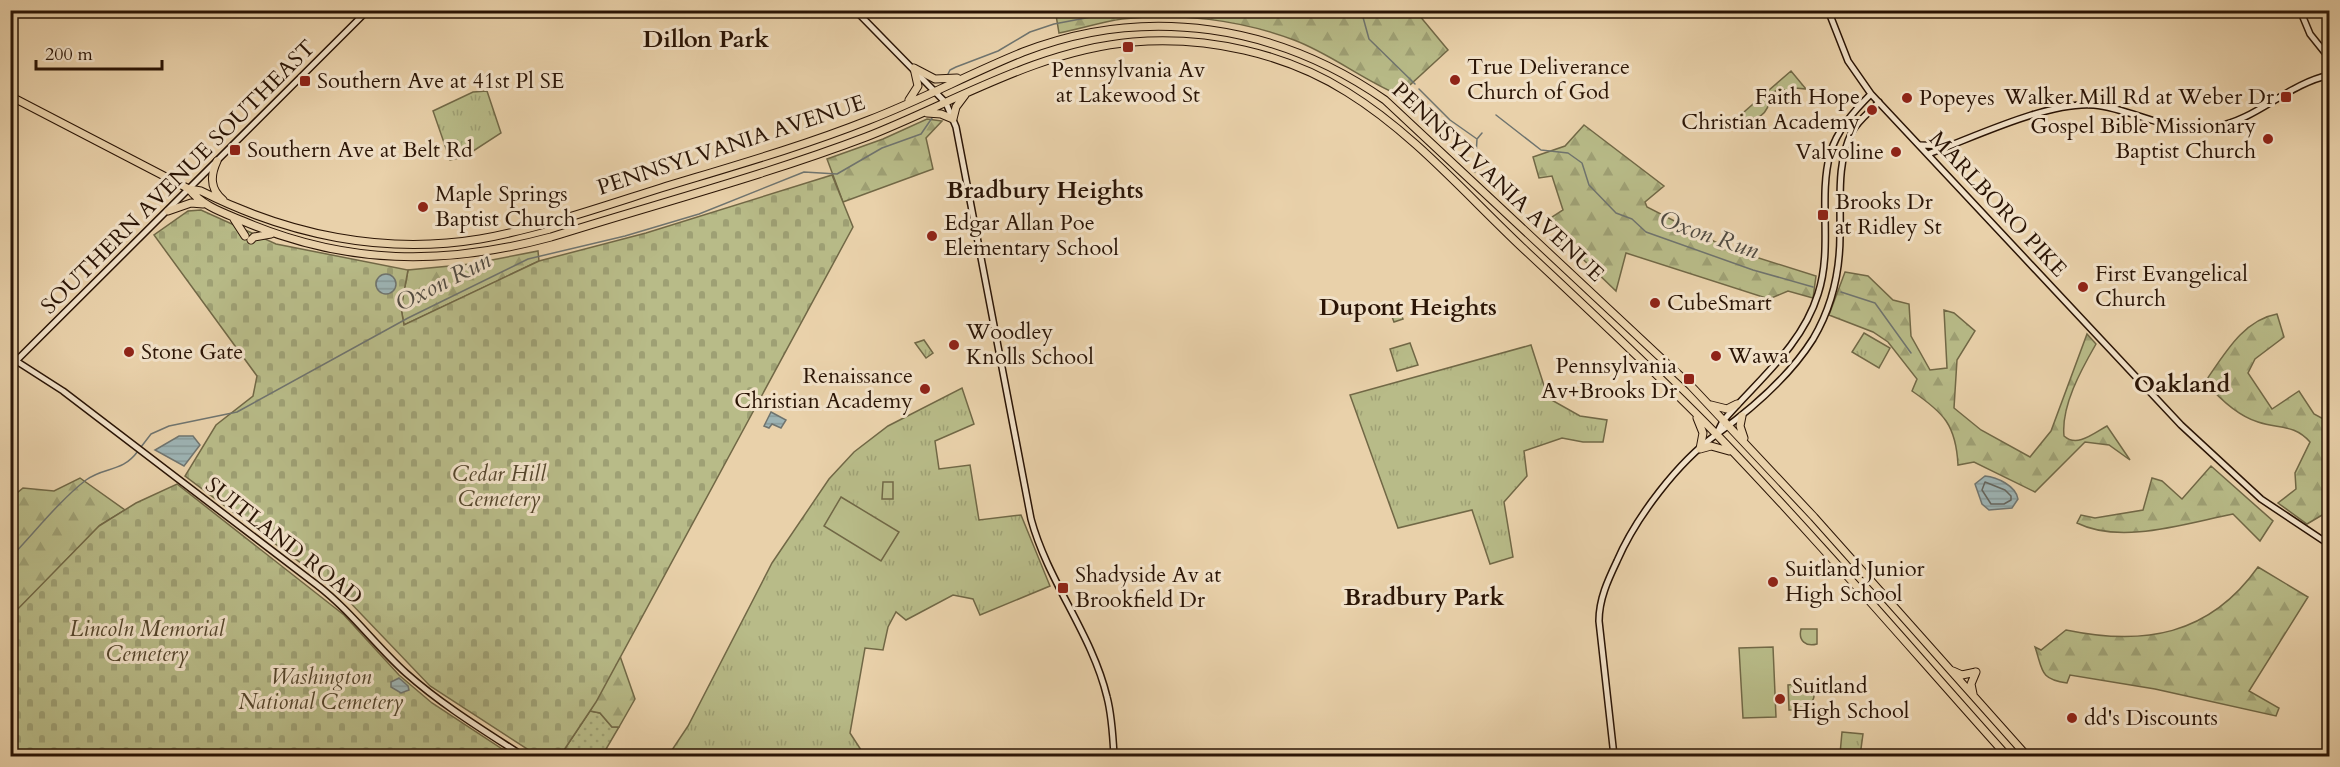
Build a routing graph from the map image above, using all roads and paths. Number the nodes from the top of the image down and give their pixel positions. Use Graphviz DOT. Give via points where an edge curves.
graph roads {
  1 [pos="368,10"];
  2 [pos="855,10"];
  3 [pos="1828,10"];
  4 [pos="2300,10"];
  5 [pos="2330,59"];
  6 [pos="995,64"];
  7 [pos="914,68"];
  8 [pos="2330,75"];
  9 [pos="935,91"];
  10 [pos="1870,94"];
  11 [pos="965,95"];
  12 [pos="10,96"];
  13 [pos="1879,102"];
  14 [pos="946,103"];
  15 [pos="896,109"];
  16 [pos="925,113"];
  17 [pos="953,119"];
  18 [pos="1919,145"];
  19 [pos="1952,146"];
  20 [pos="1928,154"];
  21 [pos="217,161"];
  22 [pos="189,189"];
  23 [pos="208,204"];
  24 [pos="230,205"];
  25 [pos="168,211"];
  26 [pos="225,213"];
  27 [pos="310,233"];
  28 [pos="277,234"];
  29 [pos="308,243"];
  30 [pos="10,357"];
  31 [pos="17,361"];
  32 [pos="10,367"];
  33 [pos="1705,402"];
  34 [pos="1737,404"];
  35 [pos="1692,411"];
  36 [pos="1742,416"];
  37 [pos="1726,424"];
  38 [pos="1716,434"];
  39 [pos="1746,444"];
  40 [pos="1700,449"];
  41 [pos="1736,455"];
  42 [pos="2330,545"];
  43 [pos="1946,666"];
  44 [pos="1975,699"];
  45 [pos="523,756"];
  46 [pos="1114,756"];
  47 [pos="1614,756"];
  48 [pos="2007,756"];
  49 [pos="2026,756"];
  1 -- 21 [label="street, SOUTHERN AVENUE SOUTHEAST"];
  2 -- 7 [label="street"];
  3 -- 10 [label="street, MARLBORO PIKE" via="1838,42"];
  4 -- 5 [label="street" via="2310,34"];
  6 -- 7 [label="highway" via="946,80 931,78"];
  6 -- 9 [label="highway, PENNSYLVANIA AVENUE"];
  6 -- 33 [label="highway, PENNSYLVANIA AVENUE" via="1067,37 1148,26 1207,28 1248,35 1325,63 1367,87 1407,118"];
  7 -- 9 [label="street"];
  7 -- 15 [label="highway" via="917,91"];
  8 -- 19 [label="street" via="2298,85 2254,112 2214,127 2173,127 2104,106 2067,105"];
  9 -- 14 [label="street"];
  9 -- 15 [label="highway, PENNSYLVANIA AVENUE"];
  10 -- 13 [label="street, MARLBORO PIKE"];
  10 -- 34 [label="street" via="1846,122 1830,153 1825,268 1809,317 1786,352"];
  11 -- 14 [label="highway, PENNSYLVANIA AVENUE"];
  11 -- 17 [label="highway"];
  11 -- 35 [label="highway, PENNSYLVANIA AVENUE" via="1057,57 1101,46 1152,40 1246,50 1312,74 1387,120"];
  12 -- 22 [label="highway"];
  13 -- 18 [label="street, MARLBORO PIKE"];
  13 -- 36 [label="street" via="1852,131 1846,149 1840,183 1837,275 1824,318 1798,360"];
  14 -- 16 [label="highway, PENNSYLVANIA AVENUE"];
  14 -- 17 [label="street"];
  15 -- 27 [label="highway, PENNSYLVANIA AVENUE" via="776,153 503,234 408,244"];
  16 -- 17 [label="highway"];
  16 -- 29 [label="highway, PENNSYLVANIA AVENUE" via="797,160 514,246 418,258 353,253"];
  17 -- 46 [label="street" via="1031,519 1043,554 1102,681 1111,717"];
  18 -- 19 [label="street"];
  18 -- 20 [label="street, MARLBORO PIKE"];
  19 -- 20 [label="street"];
  20 -- 42 [label="street, MARLBORO PIKE" via="2218,460 2261,499"];
  21 -- 22 [label="street, SOUTHERN AVENUE SOUTHEAST"];
  21 -- 24 [label="highway" via="213,189"];
  22 -- 23 [label="highway, PENNSYLVANIA AVENUE" via="196,199"];
  22 -- 24 [label="highway, PENNSYLVANIA AVENUE"];
  22 -- 25 [label="street, SOUTHERN AVENUE SOUTHEAST"];
  23 -- 25 [label="highway" via="191,203"];
  23 -- 26 [label="highway, PENNSYLVANIA AVENUE"];
  24 -- 27 [label="highway, PENNSYLVANIA AVENUE"];
  25 -- 31 [label="street, SOUTHERN AVENUE SOUTHEAST"];
  26 -- 28 [label="highway, PENNSYLVANIA AVENUE"];
  26 -- 28 [label="highway" via="238,222 248,238"];
  27 -- 29 [label="highway"];
  28 -- 29 [label="highway, PENNSYLVANIA AVENUE"];
  30 -- 31 [label="street, SUITLAND ROAD"];
  31 -- 32 [label="street, SOUTHERN AVENUE SOUTHEAST"];
  31 -- 45 [label="street, SUITLAND ROAD" via="63,391 332,597 430,694"];
  33 -- 34 [label="highway" via="1722,409"];
  33 -- 37 [label="highway, PENNSYLVANIA AVENUE"];
  34 -- 37 [label="street"];
  35 -- 38 [label="highway, PENNSYLVANIA AVENUE"];
  35 -- 40 [label="highway" via="1703,433"];
  36 -- 37 [label="street"];
  36 -- 39 [label="highway" via="1740,426"];
  37 -- 38 [label="street"];
  37 -- 39 [label="highway, PENNSYLVANIA AVENUE"];
  38 -- 40 [label="street"];
  38 -- 41 [label="highway, PENNSYLVANIA AVENUE"];
  39 -- 43 [label="highway, PENNSYLVANIA AVENUE"];
  40 -- 41 [label="highway" via="1720,447"];
  40 -- 47 [label="street" via="1638,519 1601,601 1599,634"];
  41 -- 48 [label="highway, PENNSYLVANIA AVENUE"];
  43 -- 44 [label="highway, PENNSYLVANIA AVENUE"];
  43 -- 44 [label="highway" via="1962,675 1976,672 1971,686"];
  44 -- 49 [label="highway, PENNSYLVANIA AVENUE"];
}
